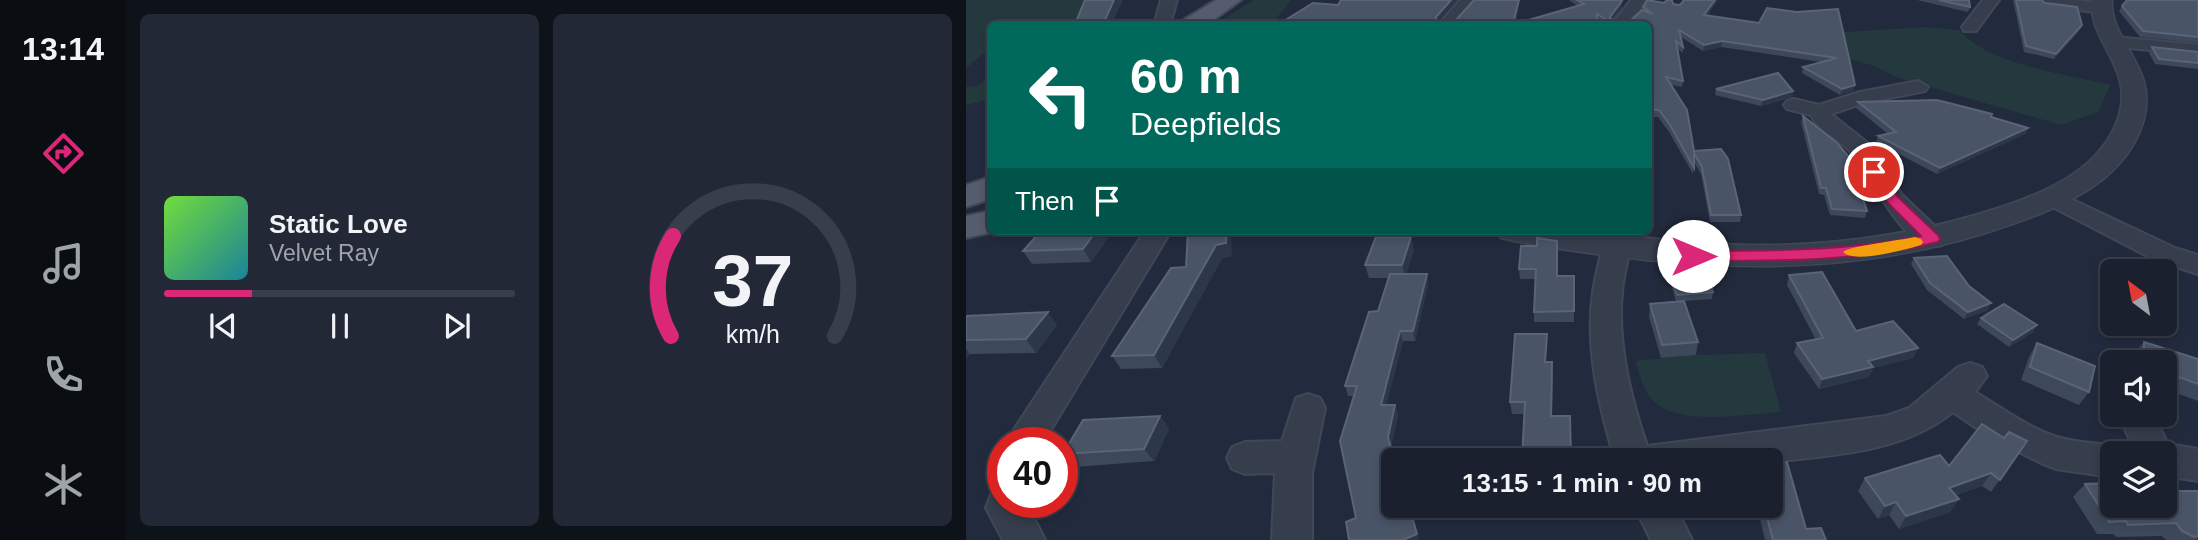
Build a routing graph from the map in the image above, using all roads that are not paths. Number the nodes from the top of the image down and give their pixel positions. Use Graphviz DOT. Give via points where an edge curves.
graph roads {
  1 [pos="1169,0"];
  2 [pos="1231,0"];
  3 [pos="1468,0"];
  4 [pos="1639,0"];
  5 [pos="1991,0"];
  6 [pos="2043,0"];
  7 [pos="2101,4"];
  8 [pos="1164,18"];
  9 [pos="1199,21"];
  10 [pos="1450,21"];
  11 [pos="1623,21"];
  12 [pos="2002,24"];
  13 [pos="2116,42"];
  14 [pos="2198,50"];
  15 [pos="1903,87"];
  16 [pos="1794,105"];
  17 [pos="1820,111"];
  18 [pos="987,193"];
  19 [pos="2054,198"];
  20 [pos="972,222"];
  21 [pos="1154,235"];
  22 [pos="1537,235"];
  23 [pos="1933,239"];
  24 [pos="1616,248"];
  25 [pos="2198,265"];
  26 [pos="1308,408"];
  27 [pos="1033,427"];
  28 [pos="1629,448"];
  29 [pos="1762,448"];
  30 [pos="1294,456"];
  31 [pos="1245,458"];
  32 [pos="2100,459"];
  33 [pos="2177,462"];
  34 [pos="2198,465"];
  35 [pos="1012,518"];
  36 [pos="1660,518"];
  37 [pos="1025,540"];
  38 [pos="1292,540"];
  39 [pos="1672,540"];
  1 -- 8 [label="street"];
  2 -- 9 [label="main road"];
  3 -- 10 [label="street"];
  4 -- 11 [label="street"];
  5 -- 12 [label="street" via="1974,23"];
  6 -- 7 [label="street"];
  7 -- 13 [label="street" via="2105,24"];
  13 -- 14 [label="street"];
  13 -- 19 [label="street" via="2136,94 2126,134 2091,176"];
  15 -- 17 [label="street"];
  16 -- 17 [label="street"];
  17 -- 23 [label="street" via="1822,118 1861,149 1893,200"];
  18 -- 20 [label="main road"];
  19 -- 23 [label="street"];
  19 -- 25 [label="street" via="2165,254"];
  21 -- 27 [label="street"];
  22 -- 24 [label="street"];
  23 -- 24 [label="street" via="1871,251 1770,256 1693,256"];
  24 -- 28 [label="street" via="1607,293 1609,358"];
  26 -- 30 [label="street"];
  29 -- 32 [label="street" via="1887,431 1921,418 1961,385 2004,428 2056,453"];
  30 -- 31 [label="street"];
  30 -- 38 [label="street" via="1289,503"];
  33 -- 34 [label="street"];
  35 -- 37 [label="street"];
  36 -- 39 [label="street"];
}
